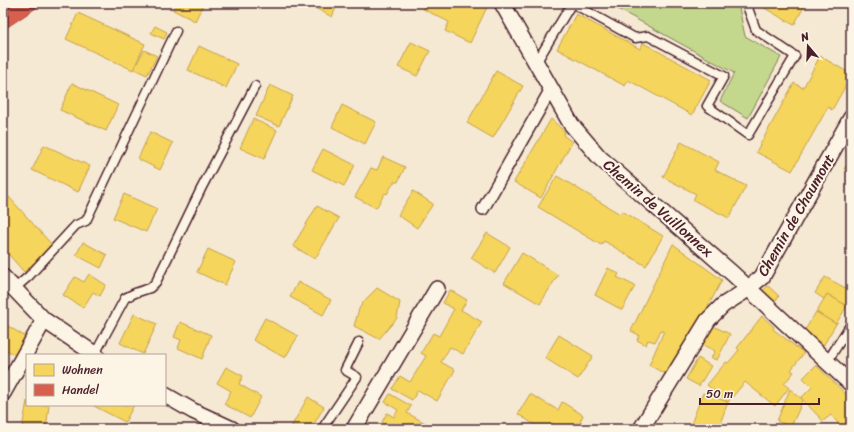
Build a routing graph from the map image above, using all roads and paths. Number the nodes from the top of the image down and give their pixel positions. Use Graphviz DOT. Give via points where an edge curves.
graph roads {
  1 [pos="502,3"];
  2 [pos="572,3"];
  3 [pos="746,3"];
  4 [pos="176,31"];
  5 [pos="536,63"];
  6 [pos="255,86"];
  7 [pos="551,89"];
  8 [pos="851,118"];
  9 [pos="483,209"];
  10 [pos="3,277"];
  11 [pos="748,288"];
  12 [pos="14,289"];
  13 [pos="437,289"];
  14 [pos="44,320"];
  15 [pos="851,324"];
  16 [pos="360,342"];
  17 [pos="95,354"];
  18 [pos="97,354"];
  19 [pos="827,362"];
  20 [pos="851,384"];
  21 [pos="3,393"];
  22 [pos="166,396"];
  23 [pos="232,429"];
  24 [pos="322,429"];
  25 [pos="354,429"];
  26 [pos="642,429"];
  1 -- 5 [label="street, Chemin de Vuillonnex"];
  2 -- 3 [label="lane" via="635,38 648,36 724,76 707,106 748,135 795,56 756,30"];
  2 -- 5 [label="lane"];
  4 -- 12 [label="lane" via="86,221 76,225"];
  5 -- 7 [label="street, Chemin de Vuillonnex"];
  6 -- 18 [label="lane" via="156,282 150,288 125,298"];
  7 -- 9 [label="street"];
  7 -- 11 [label="street, Chemin de Vuillonnex" via="571,124 600,158"];
  8 -- 11 [label="street, Chemin de Chaumont" via="770,264 762,276"];
  10 -- 12 [label="street"];
  11 -- 19 [label="street, Chemin de Vuillonnex"];
  11 -- 26 [label="street, Chemin de Chaumont" via="723,305 708,320"];
  12 -- 14 [label="street"];
  13 -- 25 [label="street"];
  14 -- 17 [label="street"];
  14 -- 21 [label="street"];
  15 -- 19 [label="lane"];
  16 -- 24 [label="lane" via="345,370 357,377"];
  19 -- 20 [label="street, Chemin de Vuillonnex"];
  22 -- 23 [label="street"];
}
